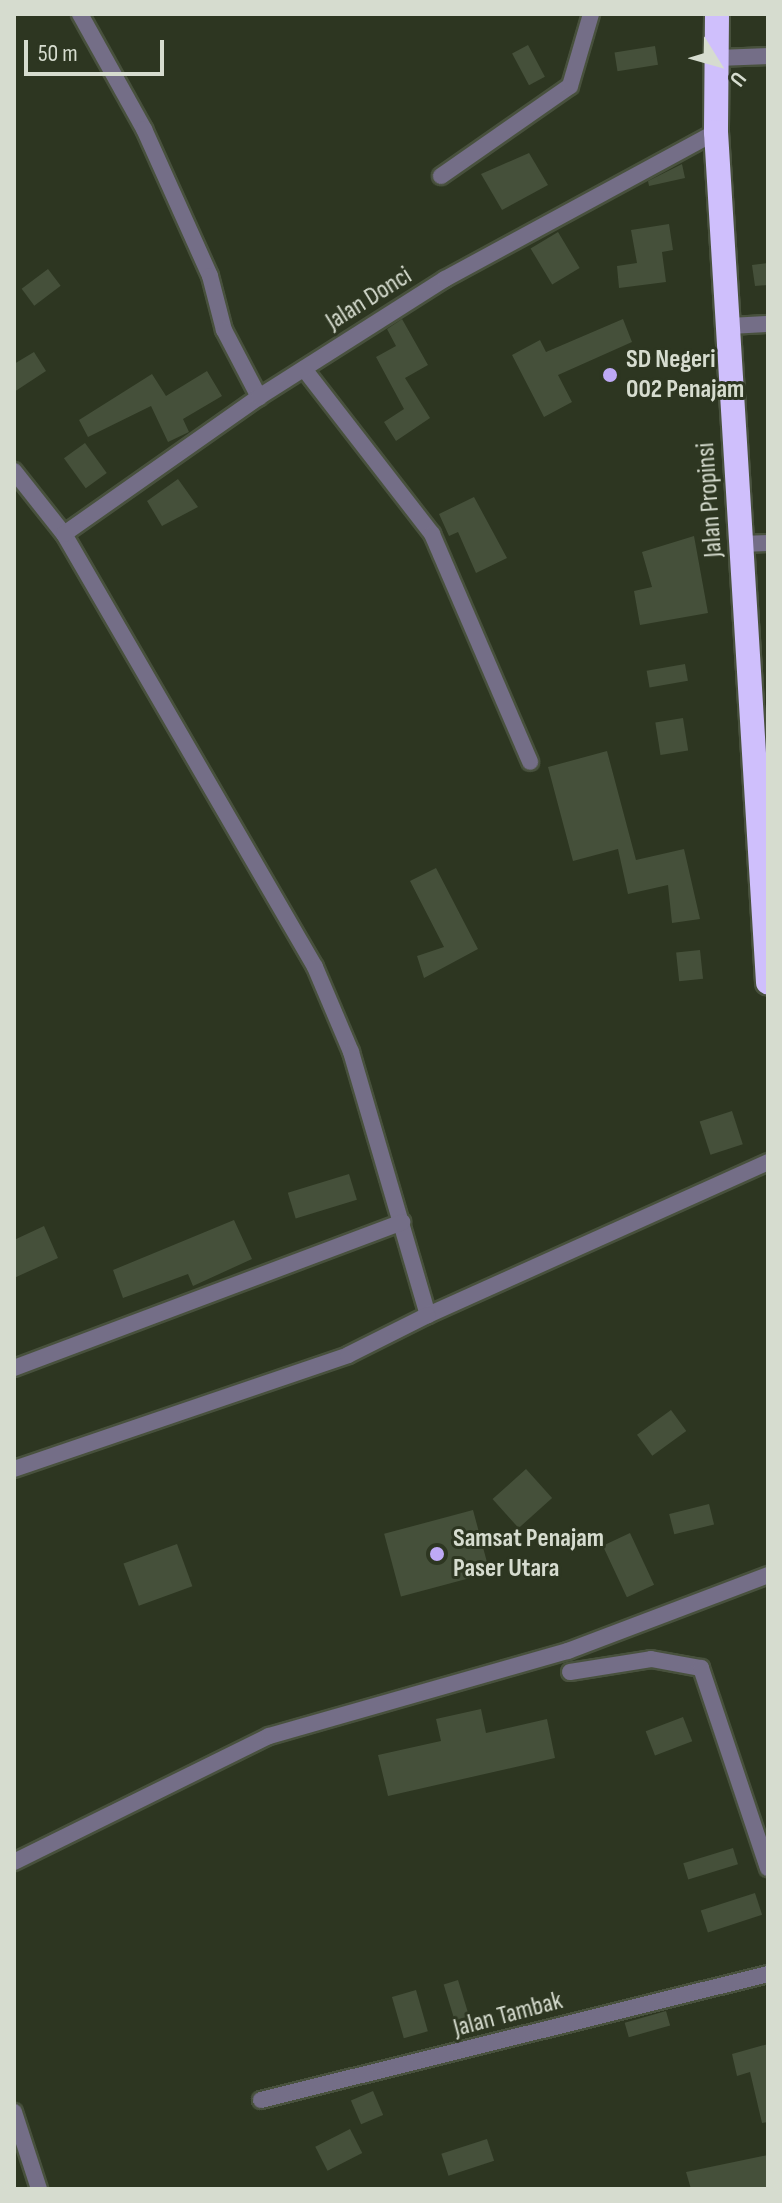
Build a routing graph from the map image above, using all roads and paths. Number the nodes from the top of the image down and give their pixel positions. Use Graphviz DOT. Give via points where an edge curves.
graph roads {
  1 [pos="80,14"];
  2 [pos="591,14"];
  3 [pos="717,14"];
  4 [pos="768,56"];
  5 [pos="719,58"];
  6 [pos="716,132"];
  7 [pos="441,176"];
  8 [pos="768,324"];
  9 [pos="728,326"];
  10 [pos="304,369"];
  11 [pos="259,397"];
  12 [pos="14,471"];
  13 [pos="64,534"];
  14 [pos="768,543"];
  15 [pos="741,544"];
  16 [pos="530,762"];
  17 [pos="768,982"];
  18 [pos="768,1162"];
  19 [pos="403,1222"];
  20 [pos="428,1315"];
  21 [pos="14,1368"];
  22 [pos="14,1469"];
  23 [pos="768,1575"];
  24 [pos="570,1672"];
  25 [pos="14,1862"];
  26 [pos="768,1868"];
  27 [pos="768,1974"];
  28 [pos="261,2100"];
  29 [pos="14,2112"];
  30 [pos="39,2189"];
  1 -- 11 [label="street" via="144,129 210,276 224,330"];
  2 -- 7 [label="street" via="570,86"];
  3 -- 5 [label="highway, Jalan Propinsi"];
  4 -- 5 [label="street"];
  5 -- 6 [label="highway, Jalan Propinsi"];
  6 -- 9 [label="highway, Jalan Propinsi"];
  6 -- 10 [label="street, Jalan Donci" via="540,224"];
  8 -- 9 [label="street"];
  9 -- 15 [label="highway, Jalan Propinsi"];
  10 -- 11 [label="street, Jalan Donci"];
  10 -- 16 [label="street" via="432,534"];
  11 -- 13 [label="street, Jalan Donci"];
  12 -- 13 [label="street"];
  13 -- 19 [label="street" via="315,967 351,1052"];
  14 -- 15 [label="street"];
  15 -- 17 [label="highway, Jalan Propinsi"];
  18 -- 20 [label="street"];
  19 -- 20 [label="street"];
  19 -- 21 [label="street"];
  20 -- 22 [label="street" via="348,1355"];
  23 -- 25 [label="street" via="568,1651 269,1736"];
  24 -- 26 [label="street" via="651,1659 701,1668"];
  27 -- 28 [label="street, Jalan Tambak" via="400,2071"];
  29 -- 30 [label="street"];
}
